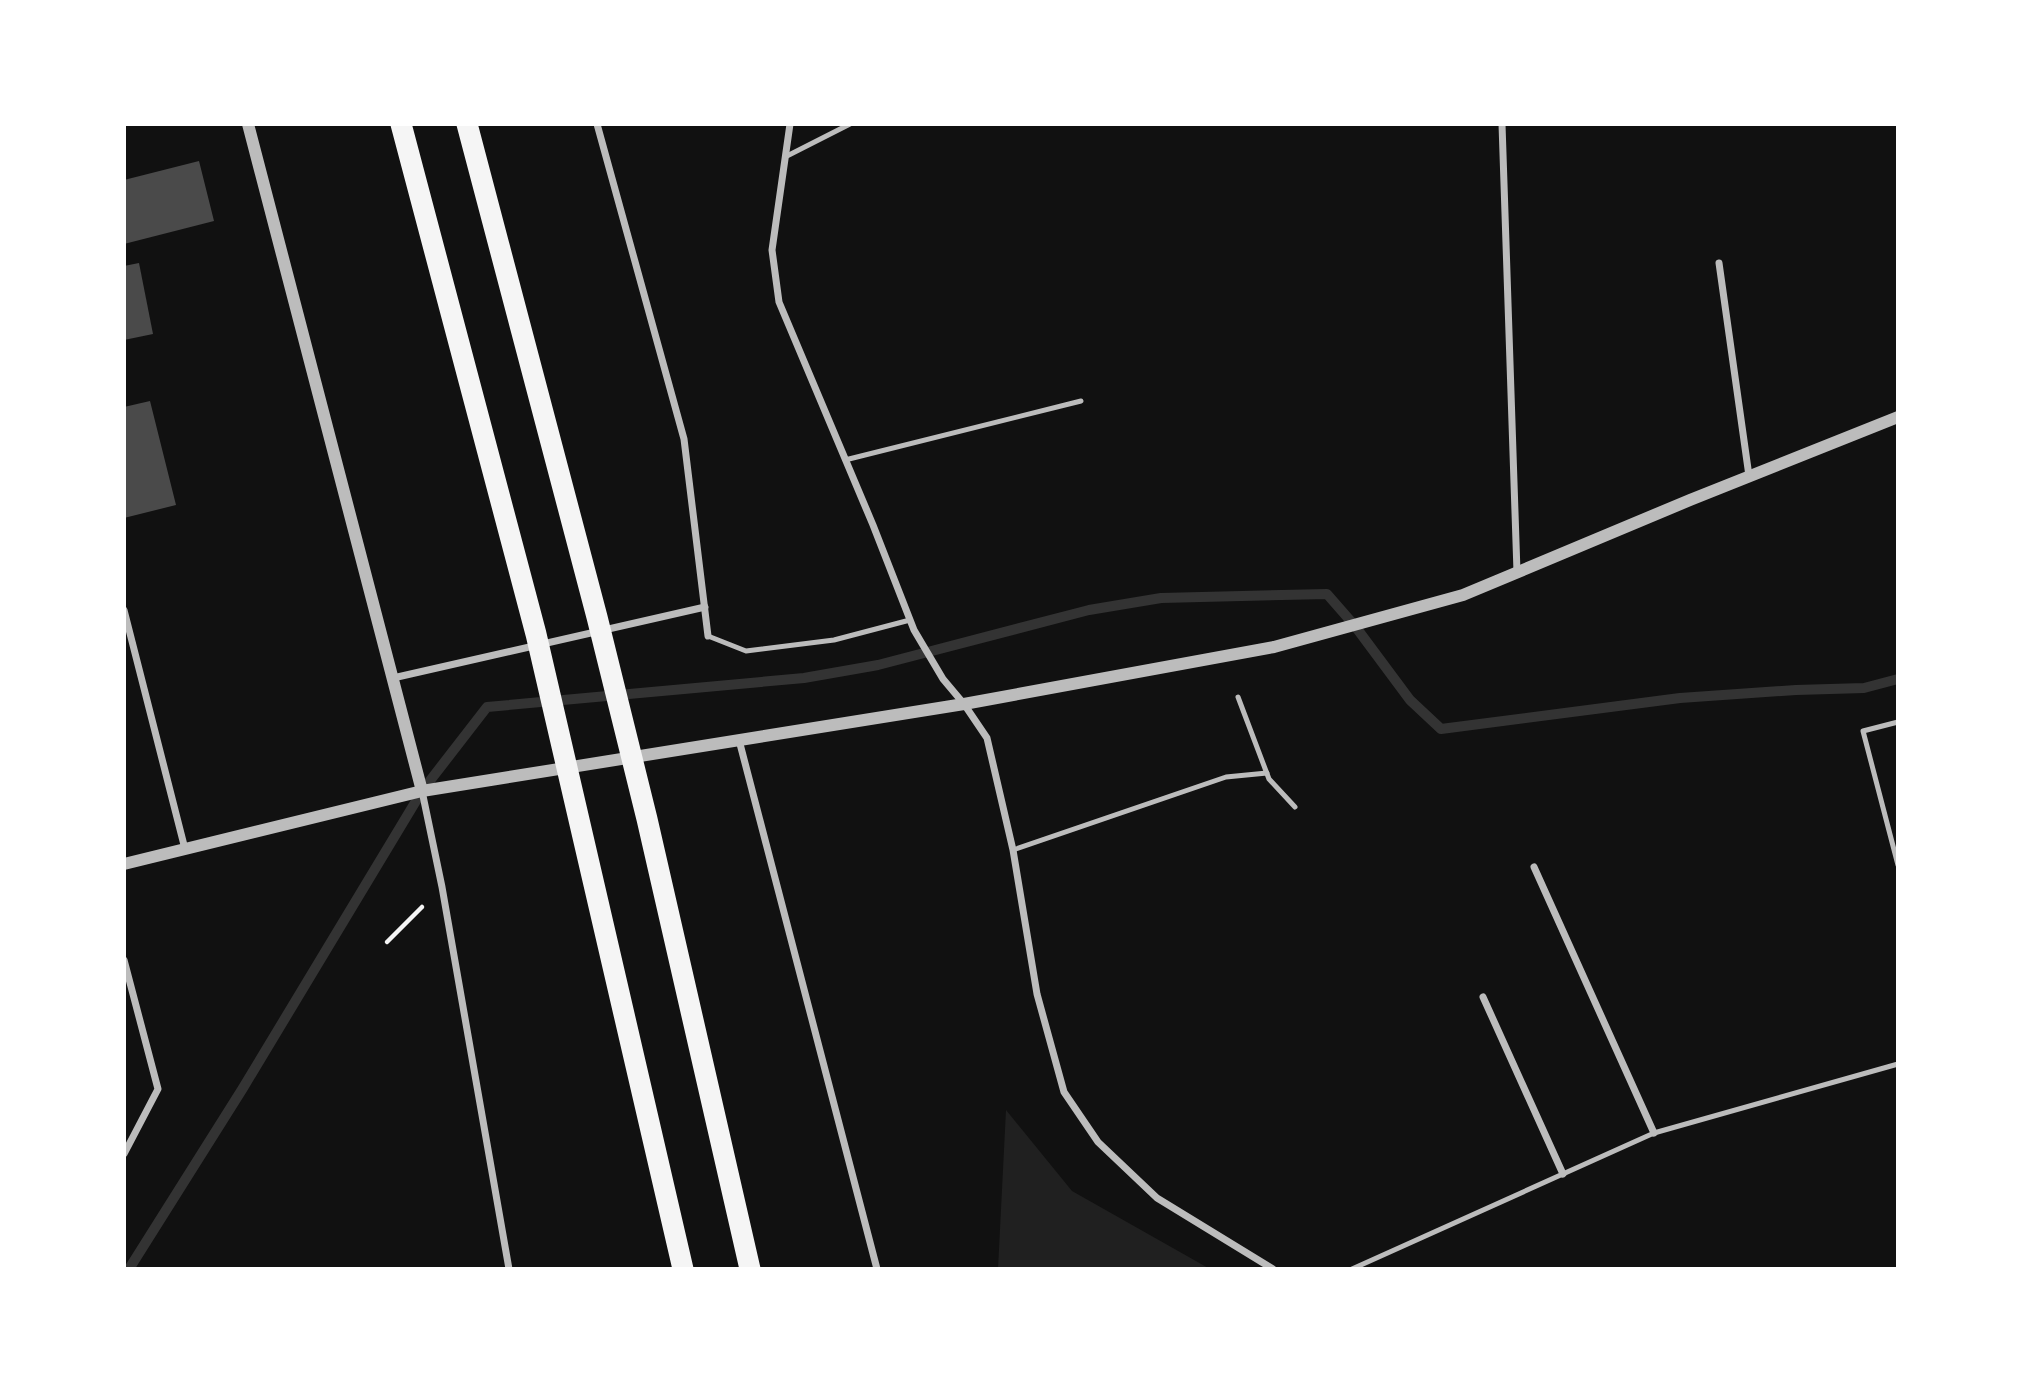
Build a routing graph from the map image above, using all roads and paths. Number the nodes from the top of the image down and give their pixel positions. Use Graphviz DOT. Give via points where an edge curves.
graph roads {
  1 [pos="248,124"];
  2 [pos="401,124"];
  3 [pos="467,124"];
  4 [pos="597,124"];
  5 [pos="790,124"];
  6 [pos="850,124"];
  7 [pos="1502,124"];
  8 [pos="785,157"];
  9 [pos="1719,262"];
  10 [pos="1081,401"];
  11 [pos="1898,417"];
  12 [pos="845,460"];
  13 [pos="1749,476"];
  14 [pos="1517,572"];
  15 [pos="705,607"];
  16 [pos="124,610"];
  17 [pos="910,620"];
  18 [pos="708,636"];
  19 [pos="393,678"];
  20 [pos="1238,697"];
  21 [pos="964,704"];
  22 [pos="1898,722"];
  23 [pos="739,740"];
  24 [pos="1267,773"];
  25 [pos="422,791"];
  26 [pos="1295,807"];
  27 [pos="185,849"];
  28 [pos="1013,850"];
  29 [pos="124,864"];
  30 [pos="1898,865"];
  31 [pos="1534,867"];
  32 [pos="442,887"];
  33 [pos="387,942"];
  34 [pos="124,960"];
  35 [pos="1483,997"];
  36 [pos="1898,1064"];
  37 [pos="1654,1133"];
  38 [pos="124,1154"];
  39 [pos="1563,1174"];
  40 [pos="509,1269"];
  41 [pos="683,1269"];
  42 [pos="750,1269"];
  43 [pos="877,1269"];
  44 [pos="1273,1269"];
  45 [pos="1352,1269"];
  1 -- 19 [label="street"];
  2 -- 41 [label="highway" via="536,634"];
  3 -- 42 [label="highway" via="597,617"];
  4 -- 15 [label="street" via="684,439"];
  5 -- 8 [label="street"];
  6 -- 8 [label="lane"];
  7 -- 14 [label="street"];
  8 -- 12 [label="street" via="772,250 779,302"];
  9 -- 13 [label="street"];
  10 -- 12 [label="lane"];
  11 -- 13 [label="street"];
  12 -- 17 [label="street"];
  13 -- 14 [label="street"];
  14 -- 21 [label="street" via="1463,595 1274,647"];
  15 -- 18 [label="street"];
  15 -- 19 [label="street"];
  16 -- 27 [label="street"];
  17 -- 18 [label="lane" via="834,640 746,651"];
  17 -- 21 [label="street" via="943,679"];
  19 -- 25 [label="street"];
  20 -- 24 [label="lane"];
  21 -- 23 [label="street"];
  21 -- 28 [label="street" via="987,738"];
  22 -- 30 [label="lane" via="1863,731"];
  23 -- 25 [label="street"];
  23 -- 43 [label="street"];
  24 -- 26 [label="lane"];
  24 -- 28 [label="lane" via="1226,777"];
  25 -- 27 [label="street"];
  25 -- 32 [label="street"];
  27 -- 29 [label="street"];
  28 -- 44 [label="street" via="1037,994 1065,1092 1098,1142 1157,1198"];
  31 -- 37 [label="street"];
  32 -- 33 [label="path"];
  32 -- 40 [label="street"];
  34 -- 38 [label="street" via="158,1089"];
  35 -- 39 [label="street"];
  36 -- 37 [label="lane"];
  37 -- 39 [label="lane"];
  39 -- 45 [label="lane"];
}
